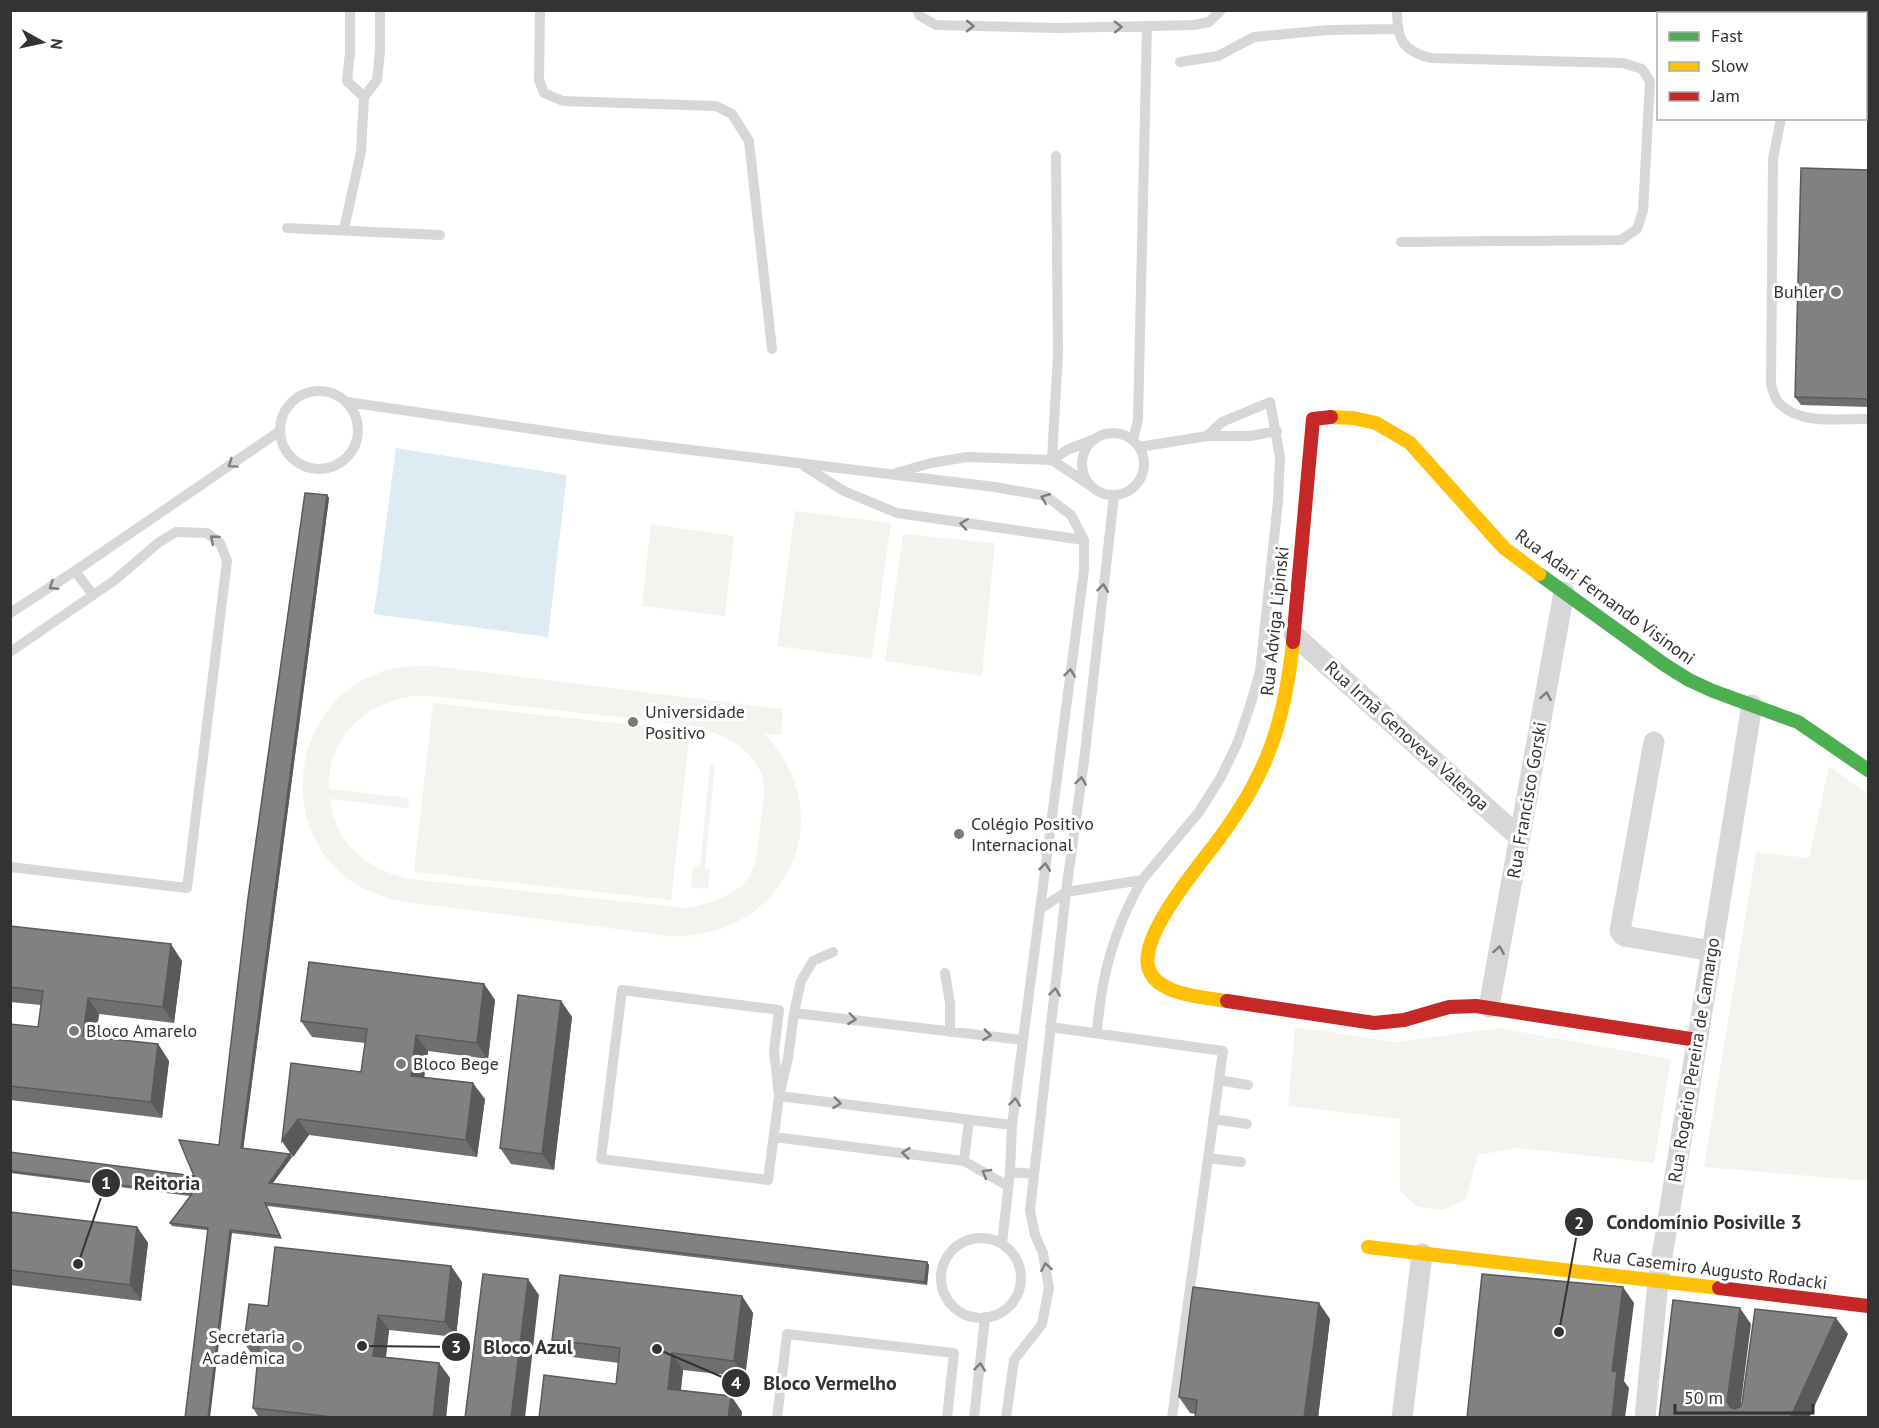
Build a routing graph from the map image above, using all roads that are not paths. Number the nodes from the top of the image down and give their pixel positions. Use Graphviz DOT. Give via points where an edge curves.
graph roads {
  1 [pos="350,10"];
  2 [pos="380,10"];
  3 [pos="540,10"];
  4 [pos="917,10"];
  5 [pos="1221,10"];
  6 [pos="1397,10"];
  7 [pos="1147,26"];
  8 [pos="1397,29"];
  9 [pos="1180,62"];
  10 [pos="364,97"];
  11 [pos="1781,120"];
  12 [pos="1056,156"];
  13 [pos="287,228"];
  14 [pos="344,229"];
  15 [pos="440,235"];
  16 [pos="1401,242"];
  17 [pos="772,349"];
  18 [pos="347,402"];
  19 [pos="1313,419"];
  20 [pos="1869,419"];
  21 [pos="280,431"];
  22 [pos="1277,431"];
  23 [pos="1207,436"];
  24 [pos="1092,440"];
  25 [pos="1136,443"];
  26 [pos="1052,460"];
  27 [pos="802,464"];
  28 [pos="890,475"];
  29 [pos="1088,484"];
  30 [pos="1114,496"];
  31 [pos="1084,540"];
  32 [pos="75,571"];
  33 [pos="1564,592"];
  34 [pos="93,595"];
  35 [pos="10,613"];
  36 [pos="1294,635"];
  37 [pos="10,652"];
  38 [pos="1752,705"];
  39 [pos="1654,742"];
  40 [pos="1869,770"];
  41 [pos="1520,838"];
  42 [pos="10,867"];
  43 [pos="1142,880"];
  44 [pos="1066,892"];
  45 [pos="1040,909"];
  46 [pos="1712,951"];
  47 [pos="833,952"];
  48 [pos="945,973"];
  49 [pos="1489,1007"];
  50 [pos="794,1012"];
  51 [pos="1050,1027"];
  52 [pos="950,1032"];
  53 [pos="1097,1033"];
  54 [pos="1023,1040"];
  55 [pos="1697,1040"];
  56 [pos="1219,1080"];
  57 [pos="1248,1085"];
  58 [pos="779,1096"];
  59 [pos="1213,1119"];
  60 [pos="969,1120"];
  61 [pos="1246,1124"];
  62 [pos="1012,1125"];
  63 [pos="774,1137"];
  64 [pos="1208,1158"];
  65 [pos="964,1161"];
  66 [pos="1241,1162"];
  67 [pos="1010,1172"];
  68 [pos="1034,1174"];
  69 [pos="1008,1186"];
  70 [pos="1002,1244"];
  71 [pos="1368,1247"];
  72 [pos="1422,1254"];
  73 [pos="1658,1281"];
  74 [pos="1869,1306"];
  75 [pos="985,1317"];
  76 [pos="777,1418"];
  77 [pos="946,1418"];
  78 [pos="974,1418"];
  79 [pos="1006,1418"];
  80 [pos="1172,1418"];
  81 [pos="1402,1418"];
  82 [pos="1645,1418"];
  1 -- 10 [label="lane" via="347,81"];
  2 -- 10 [label="lane" via="377,80"];
  3 -- 17 [label="lane" via="539,81 544,93 562,102 716,106 732,114 749,141"];
  4 -- 7 [label="lane, one-way" via="936,25"];
  5 -- 7 [label="lane" via="1209,22"];
  6 -- 8 [label="lane"];
  7 -- 25 [label="lane"];
  8 -- 9 [label="lane" via="1375,27 1254,37 1218,56"];
  8 -- 16 [label="lane" via="1403,44 1415,54 1431,58 1623,63 1642,69 1650,81 1643,211 1637,229 1621,240"];
  10 -- 14 [label="lane" via="361,152"];
  11 -- 20 [label="lane" via="1773,159 1772,384 1776,400 1791,413 1809,418"];
  12 -- 26 [label="lane" via="1058,353"];
  13 -- 14 [label="lane"];
  14 -- 15 [label="lane"];
  18 -- 21 [label="lane" via="319,391 304,394 282,416"];
  18 -- 21 [label="lane" via="356,418 358,437 350,454 336,466 315,470 298,464 285,450"];
  18 -- 27 [label="lane"];
  19 -- 33 [label="street, Rua Adari Fernando Visinoni" via="1358,417 1394,430 1498,543"];
  19 -- 36 [label="street, Rua Adviga Lipinski"];
  21 -- 32 [label="lane, one-way"];
  22 -- 23 [label="lane" via="1251,436"];
  22 -- 23 [label="lane" via="1270,402 1222,422"];
  22 -- 43 [label="lane" via="1278,501 1260,672 1250,706 1221,777 1199,812"];
  23 -- 25 [label="lane"];
  24 -- 25 [label="lane" via="1119,433"];
  24 -- 26 [label="lane"];
  24 -- 29 [label="lane" via="1083,455 1082,470"];
  25 -- 30 [label="lane" via="1143,456 1141,477 1125,493"];
  26 -- 28 [label="lane" via="967,457"];
  26 -- 29 [label="lane"];
  27 -- 28 [label="lane"];
  31 -- 27 [label="lane, one-way" via="897,513 844,491"];
  31 -- 28 [label="lane, one-way" via="1071,515 1046,496"];
  29 -- 30 [label="lane" via="1100,493"];
  44 -- 30 [label="lane, one-way"];
  45 -- 31 [label="lane, one-way" via="1084,570"];
  32 -- 34 [label="lane"];
  32 -- 35 [label="lane, one-way"];
  33 -- 38 [label="street, Rua Adari Fernando Visinoni" via="1689,680"];
  41 -- 33 [label="street, Rua Francisco Gorski, one-way"];
  34 -- 37 [label="lane"];
  42 -- 34 [label="lane, one-way" via="186,888 227,561 220,543 207,533 176,532"];
  36 -- 41 [label="street, Rua Irmã Genoveva Valenga"];
  36 -- 49 [label="street, Rua Adviga Lipinski" via="1284,705 1266,761 1236,815 1160,921 1150,942 1148,969 1167,988 1188,994 1359,1022 1397,1021 1464,1005"];
  38 -- 40 [label="street, Rua Adari Fernando Visinoni" via="1798,722"];
  38 -- 46 [label="street, Rua Rogério Pereira de Camargo"];
  39 -- 46 [label="street" via="1620,931 1624,936"];
  49 -- 41 [label="street, Rua Francisco Gorski, one-way"];
  43 -- 44 [label="lane"];
  43 -- 53 [label="lane" via="1108,958"];
  44 -- 45 [label="lane"];
  51 -- 44 [label="lane, one-way"];
  45 -- 54 [label="lane"];
  46 -- 55 [label="street, Rua Rogério Pereira de Camargo"];
  47 -- 50 [label="lane" via="813,961 801,981"];
  48 -- 52 [label="lane"];
  49 -- 55 [label="street"];
  50 -- 52 [label="lane, one-way"];
  50 -- 58 [label="lane"];
  51 -- 53 [label="lane"];
  51 -- 68 [label="lane"];
  52 -- 54 [label="lane, one-way"];
  53 -- 56 [label="lane" via="1223,1051"];
  62 -- 54 [label="lane, one-way"];
  55 -- 73 [label="street, Rua Rogério Pereira de Camargo"];
  56 -- 57 [label="lane"];
  56 -- 59 [label="lane"];
  58 -- 60 [label="lane, one-way"];
  58 -- 63 [label="lane"];
  58 -- 63 [label="lane" via="774,1051 779,1010 622,990 601,1159 768,1180"];
  59 -- 61 [label="lane"];
  59 -- 64 [label="lane"];
  60 -- 62 [label="lane"];
  60 -- 65 [label="lane"];
  62 -- 67 [label="lane"];
  65 -- 63 [label="lane, one-way"];
  64 -- 66 [label="lane"];
  64 -- 80 [label="lane"];
  69 -- 65 [label="lane, one-way"];
  67 -- 68 [label="lane"];
  67 -- 69 [label="lane"];
  79 -- 68 [label="lane, one-way" via="1014,1360 1042,1324 1049,1288 1030,1212"];
  69 -- 70 [label="lane"];
  70 -- 75 [label="lane" via="1018,1262 1020,1287 1008,1308"];
  70 -- 75 [label="lane" via="990,1239 965,1241 945,1258 941,1270 941,1283 949,1302 965,1315"];
  71 -- 72 [label="street, Rua Casemiro Augusto Rodacki"];
  72 -- 73 [label="street, Rua Casemiro Augusto Rodacki"];
  72 -- 81 [label="street"];
  73 -- 74 [label="street, Rua Casemiro Augusto Rodacki" via="1762,1299"];
  73 -- 82 [label="street, Rua Rogério Pereira de Camargo"];
  78 -- 75 [label="lane, one-way"];
  76 -- 77 [label="lane" via="787,1334 954,1353"];
}
